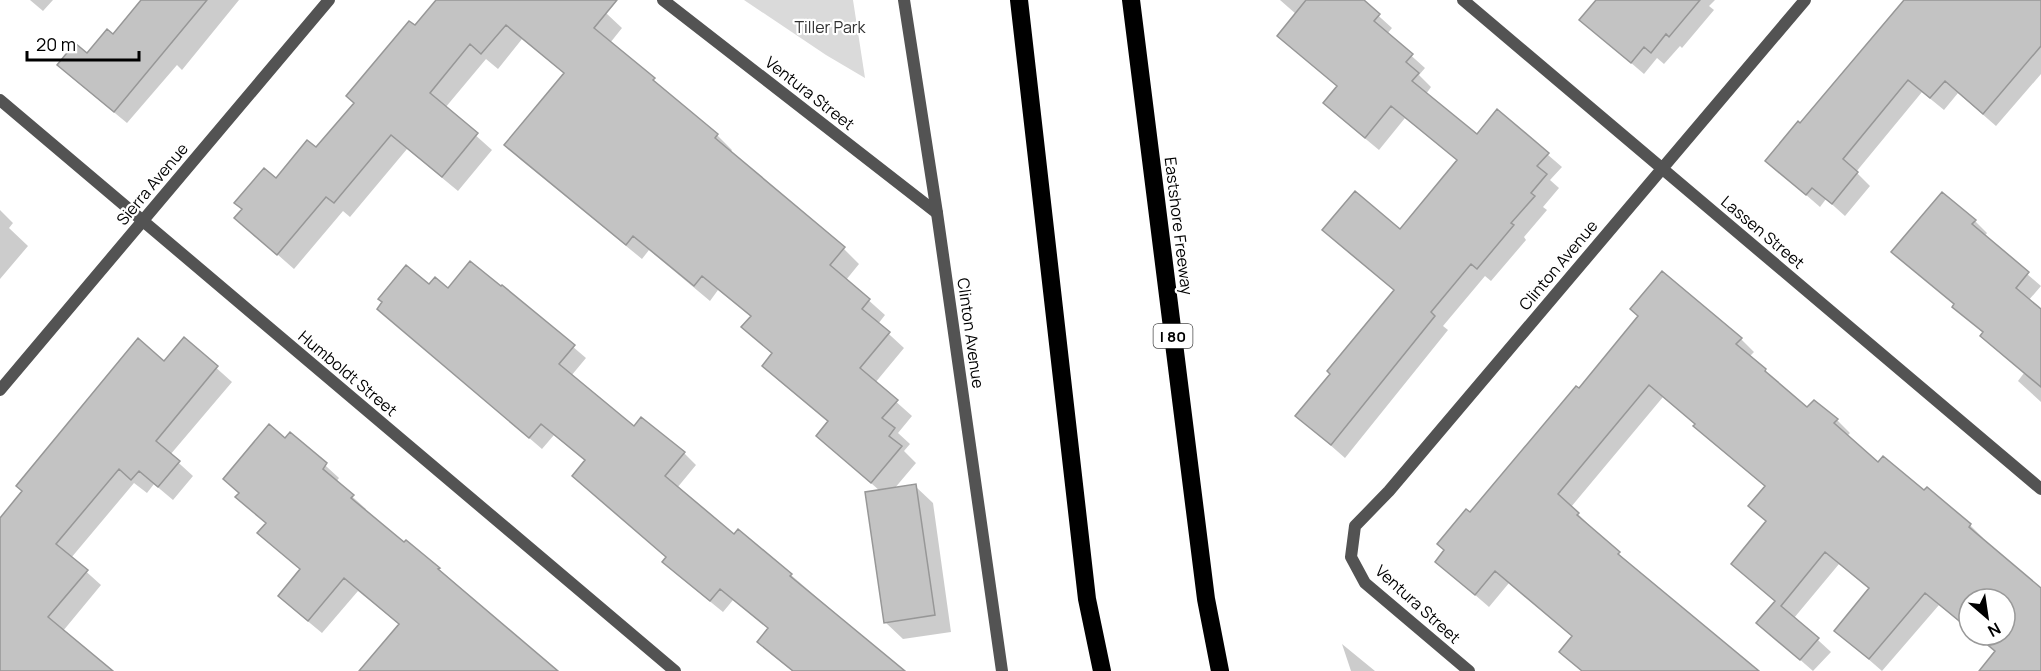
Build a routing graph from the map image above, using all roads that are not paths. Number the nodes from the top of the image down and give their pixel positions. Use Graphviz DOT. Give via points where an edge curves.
graph roads {
  1 [pos="329,0"];
  2 [pos="663,0"];
  3 [pos="904,0"];
  4 [pos="1019,0"];
  5 [pos="1131,0"];
  6 [pos="1462,0"];
  7 [pos="1804,0"];
  8 [pos="0,100"];
  9 [pos="1662,168"];
  10 [pos="937,213"];
  11 [pos="143,221"];
  12 [pos="0,390"];
  13 [pos="2041,489"];
  14 [pos="1351,557"];
  15 [pos="1086,598"];
  16 [pos="675,671"];
  17 [pos="1002,671"];
  18 [pos="1091,671"];
  19 [pos="1102,671"];
  20 [pos="1220,671"];
  21 [pos="1469,671"];
  1 -- 11 [label="street, Sierra Avenue"];
  2 -- 10 [label="street, Ventura Street"];
  3 -- 10 [label="street, Clinton Avenue"];
  4 -- 15 [label="highway"];
  5 -- 20 [label="highway, Eastshore Freeway / I 80" via="1206,599"];
  6 -- 9 [label="street, Lassen Street"];
  7 -- 9 [label="street, Clinton Avenue"];
  8 -- 11 [label="street, Humboldt Street"];
  9 -- 13 [label="street, Lassen Street"];
  9 -- 14 [label="street, Clinton Avenue" via="1389,491 1355,526"];
  10 -- 17 [label="street, Clinton Avenue"];
  11 -- 12 [label="street, Sierra Avenue"];
  11 -- 16 [label="street, Humboldt Street"];
  14 -- 21 [label="street, Ventura Street" via="1365,583"];
  15 -- 18 [label="highway"];
  15 -- 19 [label="highway"];
}
